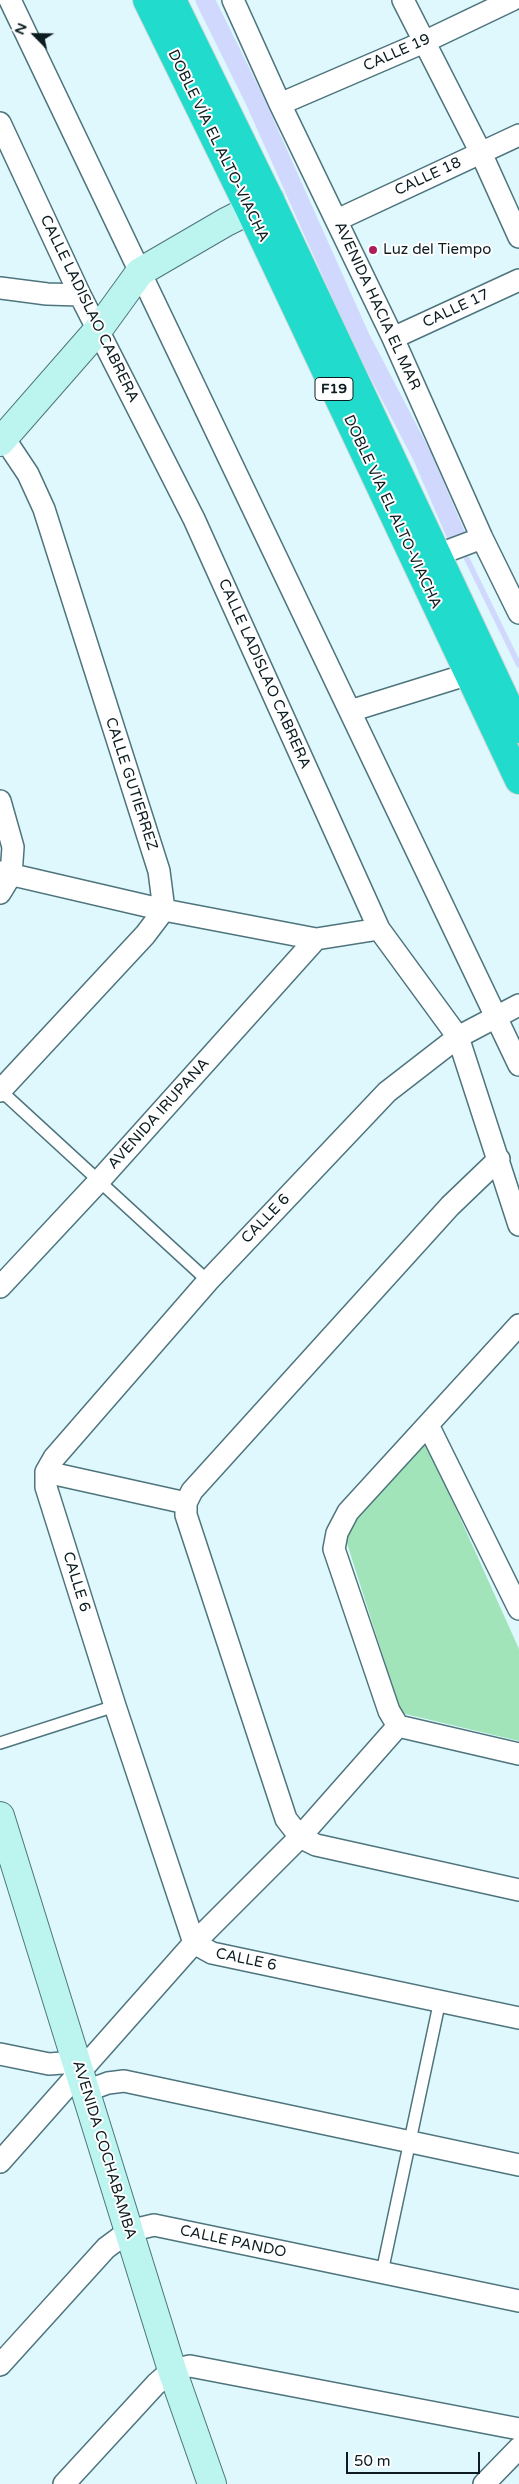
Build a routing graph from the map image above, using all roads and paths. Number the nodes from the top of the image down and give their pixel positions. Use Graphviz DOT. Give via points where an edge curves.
graph roads {
  1 [pos="10,0"];
  2 [pos="147,0"];
  3 [pos="172,0"];
  4 [pos="233,0"];
  5 [pos="404,0"];
  6 [pos="512,0"];
  7 [pos="424,42"];
  8 [pos="280,104"];
  9 [pos="0,123"];
  10 [pos="519,135"];
  11 [pos="481,153"];
  12 [pos="260,205"];
  13 [pos="337,220"];
  14 [pos="519,237"];
  15 [pos="140,272"];
  16 [pos="519,280"];
  17 [pos="0,288"];
  18 [pos="80,295"];
  19 [pos="98,330"];
  20 [pos="393,338"];
  21 [pos="1,439"];
  22 [pos="482,538"];
  23 [pos="437,555"];
  24 [pos="519,613"];
  25 [pos="469,674"];
  26 [pos="350,711"];
  27 [pos="519,728"];
  28 [pos="519,780"];
  29 [pos="0,801"];
  30 [pos="4,880"];
  31 [pos="164,910"];
  32 [pos="379,929"];
  33 [pos="316,940"];
  34 [pos="519,1005"];
  35 [pos="496,1018"];
  36 [pos="458,1038"];
  37 [pos="519,1065"];
  38 [pos="0,1090"];
  39 [pos="499,1159"];
  40 [pos="99,1181"];
  41 [pos="519,1225"];
  42 [pos="208,1281"];
  43 [pos="0,1287"];
  44 [pos="519,1325"];
  45 [pos="428,1425"];
  46 [pos="46,1472"];
  47 [pos="186,1504"];
  48 [pos="519,1609"];
  49 [pos="115,1706"];
  50 [pos="398,1726"];
  51 [pos="0,1743"];
  52 [pos="519,1754"];
  53 [pos="0,1816"];
  54 [pos="300,1837"];
  55 [pos="519,1890"];
  56 [pos="194,1943"];
  57 [pos="440,2000"];
  58 [pos="519,2018"];
  59 [pos="0,2054"];
  60 [pos="80,2073"];
  61 [pos="410,2140"];
  62 [pos="0,2162"];
  63 [pos="519,2165"];
  64 [pos="129,2231"];
  65 [pos="382,2272"];
  66 [pos="519,2301"];
  67 [pos="0,2365"];
  68 [pos="172,2370"];
  69 [pos="519,2429"];
  70 [pos="519,2448"];
  71 [pos="64,2484"];
  72 [pos="212,2484"];
  73 [pos="484,2484"];
  1 -- 15 [label="street"];
  2 -- 12 [label="highway, DOBLE VÍA EL ALTO-VIACHA / F19"];
  3 -- 12 [label="highway, DOBLE VÍA EL ALTO-VIACHA / F19"];
  4 -- 8 [label="street, AVENIDA HACIA EL MAR"];
  5 -- 7 [label="street"];
  6 -- 7 [label="street, CALLE 19"];
  7 -- 8 [label="street, CALLE 19"];
  7 -- 11 [label="street"];
  8 -- 13 [label="street, AVENIDA HACIA EL MAR"];
  9 -- 18 [label="street, CALLE LADISLAO CABRERA"];
  10 -- 11 [label="street, CALLE 18"];
  11 -- 13 [label="street, CALLE 18"];
  11 -- 14 [label="street"];
  12 -- 15 [label="street"];
  12 -- 23 [label="highway, DOBLE VÍA EL ALTO-VIACHA / F19"];
  12 -- 25 [label="highway, DOBLE VÍA EL ALTO-VIACHA / F19"];
  13 -- 20 [label="street, AVENIDA HACIA EL MAR"];
  15 -- 19 [label="street"];
  15 -- 26 [label="street"];
  16 -- 20 [label="street, CALLE 17"];
  17 -- 18 [label="street"];
  18 -- 19 [label="street, CALLE LADISLAO CABRERA"];
  19 -- 21 [label="street"];
  19 -- 32 [label="street, CALLE LADISLAO CABRERA" via="194,519"];
  20 -- 22 [label="street, AVENIDA HACIA EL MAR"];
  21 -- 31 [label="street, CALLE GUTIERREZ" via="28,474 44,510 159,871"];
  22 -- 23 [label="street"];
  22 -- 24 [label="street, AVENIDA HACIA EL MAR"];
  23 -- 27 [label="highway, DOBLE VÍA EL ALTO-VIACHA / F19"];
  25 -- 26 [label="street"];
  25 -- 28 [label="highway, DOBLE VÍA EL ALTO-VIACHA / F19"];
  26 -- 35 [label="street"];
  29 -- 30 [label="street" via="13,847"];
  30 -- 31 [label="street"];
  31 -- 33 [label="street"];
  31 -- 38 [label="street"];
  32 -- 33 [label="street"];
  32 -- 36 [label="street, CALLE LADISLAO CABRERA"];
  33 -- 40 [label="street, AVENIDA IRUPANA"];
  34 -- 35 [label="street, CALLE 6"];
  35 -- 36 [label="street, CALLE 6"];
  35 -- 37 [label="street"];
  36 -- 39 [label="street, CALLE LADISLAO CABRERA"];
  36 -- 42 [label="street, CALLE 6" via="387,1092"];
  38 -- 40 [label="lane"];
  39 -- 41 [label="street, CALLE LADISLAO CABRERA"];
  39 -- 47 [label="street" via="437,1221 192,1491"];
  40 -- 42 [label="lane"];
  40 -- 43 [label="street, AVENIDA IRUPANA"];
  42 -- 46 [label="street, CALLE 6" via="54,1458"];
  44 -- 45 [label="street"];
  45 -- 48 [label="street"];
  45 -- 50 [label="street" via="348,1512 337,1533 334,1549 389,1711"];
  46 -- 47 [label="street"];
  46 -- 49 [label="street, CALLE 6" via="46,1487"];
  47 -- 54 [label="street" via="186,1515 286,1819"];
  49 -- 51 [label="lane"];
  49 -- 56 [label="street, CALLE 6"];
  50 -- 52 [label="street"];
  50 -- 54 [label="street"];
  53 -- 60 [label="street, AVENIDA COCHABAMBA"];
  54 -- 55 [label="street" via="316,1846"];
  54 -- 56 [label="street"];
  56 -- 57 [label="street, CALLE 6" via="212,1953"];
  56 -- 60 [label="street"];
  57 -- 58 [label="street, CALLE 6"];
  57 -- 61 [label="lane"];
  59 -- 60 [label="street" via="49,2064 62,2063"];
  60 -- 61 [label="street" via="108,2083 124,2081"];
  60 -- 62 [label="street"];
  60 -- 64 [label="street, AVENIDA COCHABAMBA"];
  61 -- 63 [label="street"];
  61 -- 65 [label="lane"];
  64 -- 65 [label="street, CALLE PANDO" via="154,2226"];
  64 -- 67 [label="street, CALLE PANDO" via="106,2248"];
  64 -- 68 [label="street, AVENIDA COCHABAMBA"];
  65 -- 66 [label="street, CALLE PANDO"];
  68 -- 69 [label="street" via="190,2366"];
  68 -- 71 [label="street"];
  68 -- 72 [label="street, AVENIDA COCHABAMBA"];
  70 -- 73 [label="street"];
}
